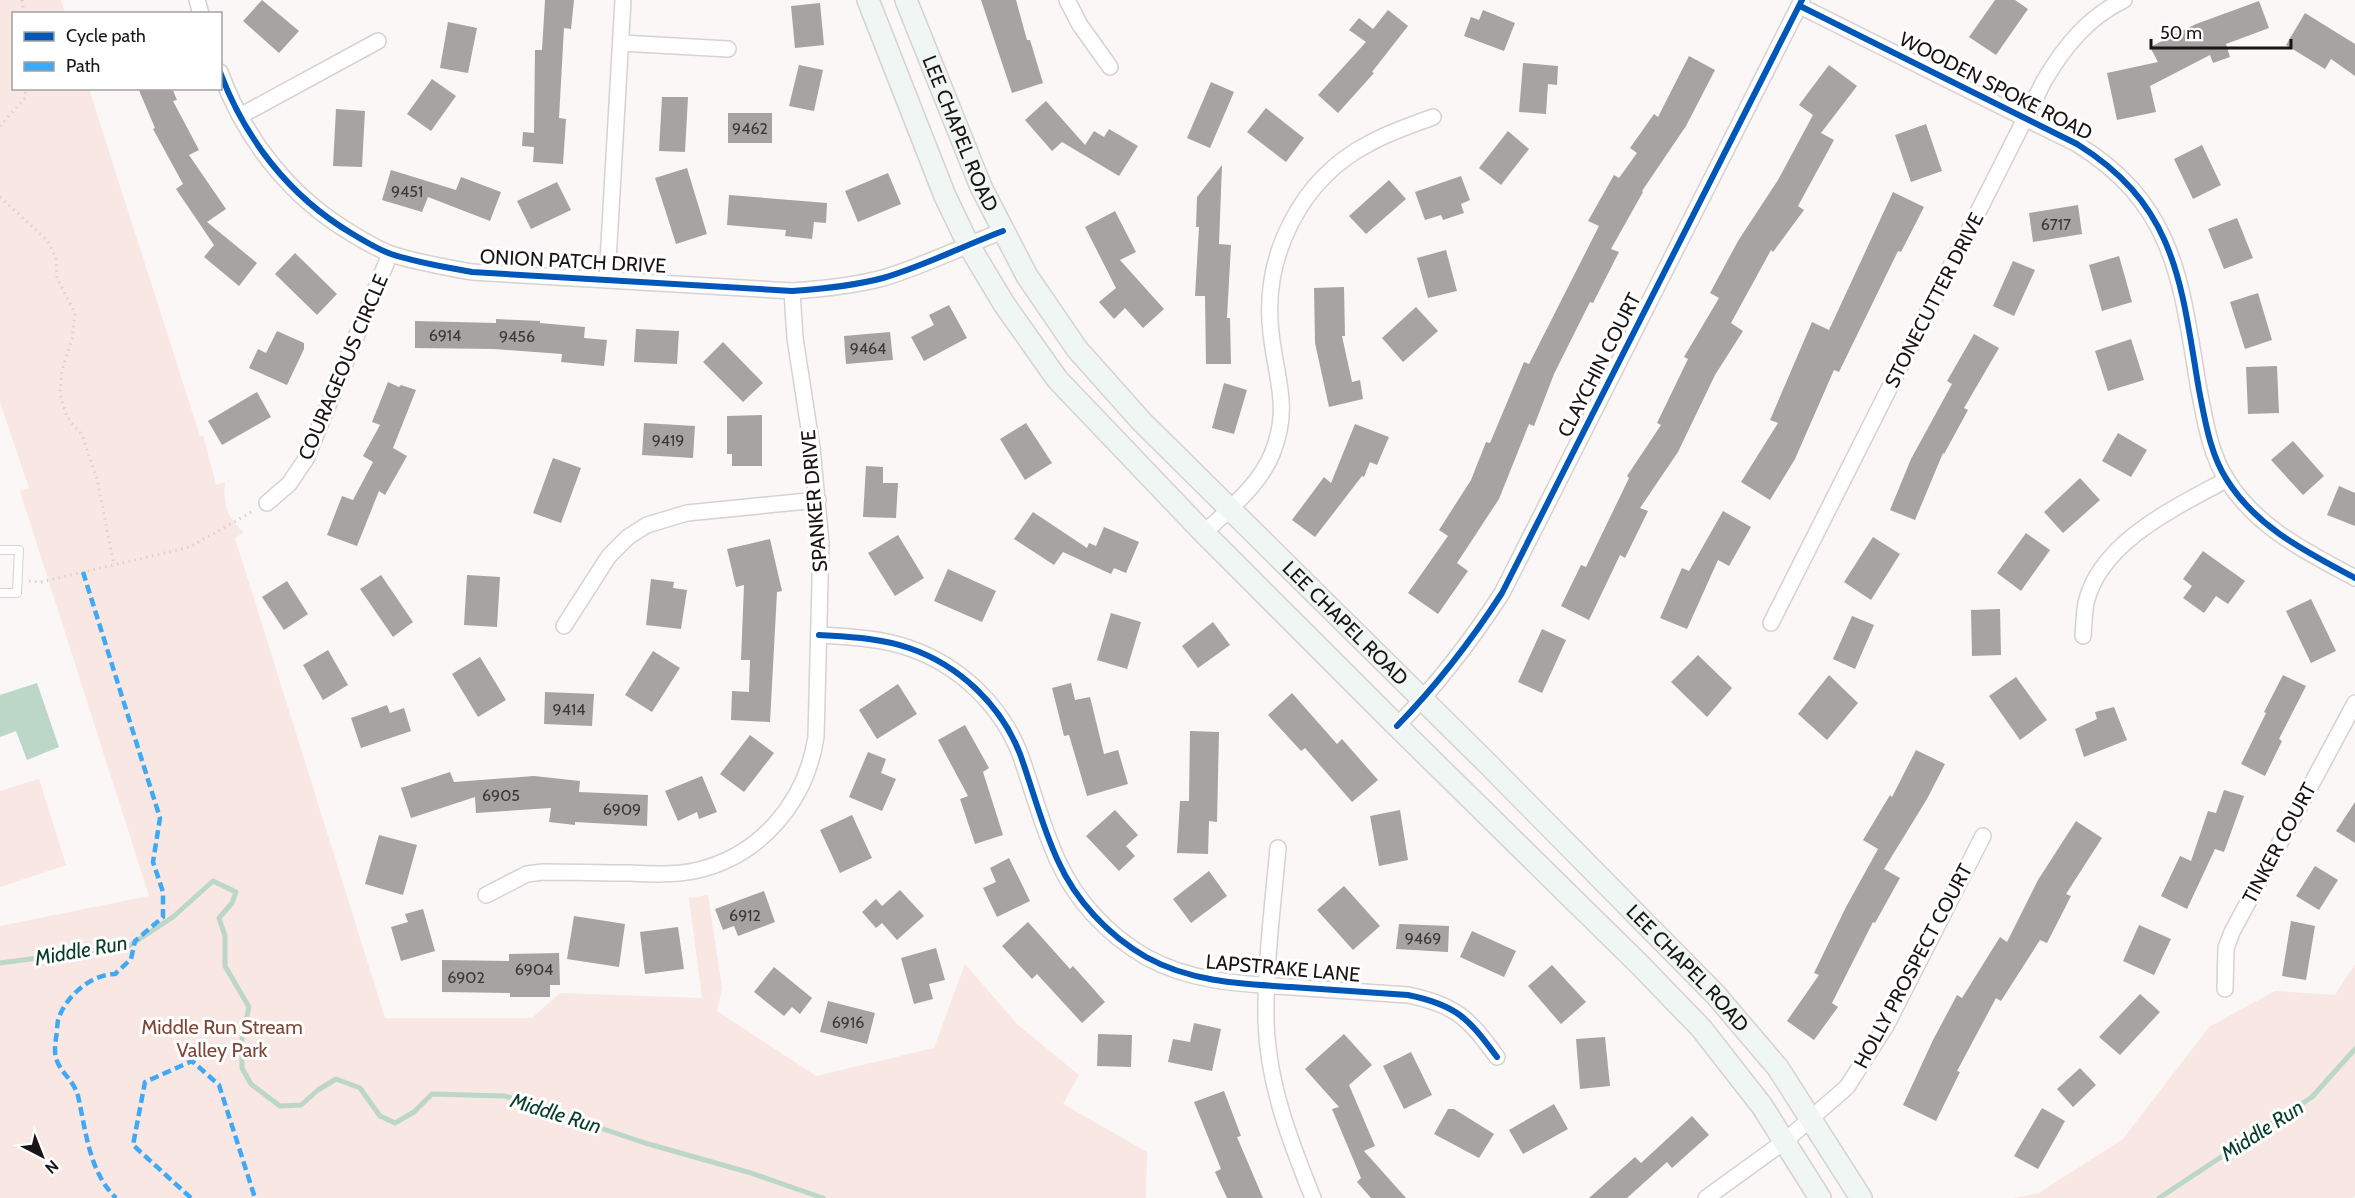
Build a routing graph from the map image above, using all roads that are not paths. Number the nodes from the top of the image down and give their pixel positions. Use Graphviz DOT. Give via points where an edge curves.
graph roads {
  1 [pos="623,0"];
  2 [pos="868,0"];
  3 [pos="906,0"];
  4 [pos="1067,0"];
  5 [pos="2124,0"];
  6 [pos="1801,3"];
  7 [pos="378,41"];
  8 [pos="621,43"];
  9 [pos="728,49"];
  10 [pos="1110,67"];
  11 [pos="222,76"];
  12 [pos="240,117"];
  13 [pos="1433,117"];
  14 [pos="2025,118"];
  15 [pos="1003,231"];
  16 [pos="968,244"];
  17 [pos="390,254"];
  18 [pos="607,279"];
  19 [pos="792,291"];
  20 [pos="2226,480"];
  21 [pos="818,500"];
  22 [pos="267,503"];
  23 [pos="1229,508"];
  24 [pos="1204,533"];
  25 [pos="0,550"];
  26 [pos="2355,578"];
  27 [pos="0,593"];
  28 [pos="1771,623"];
  29 [pos="564,626"];
  30 [pos="819,635"];
  31 [pos="2084,636"];
  32 [pos="1423,700"];
  33 [pos="2355,703"];
  34 [pos="1397,726"];
  35 [pos="1983,836"];
  36 [pos="1278,848"];
  37 [pos="486,895"];
  38 [pos="1267,985"];
  39 [pos="2225,990"];
  40 [pos="1497,1057"];
  41 [pos="1812,1119"];
  42 [pos="1785,1141"];
  43 [pos="1313,1198"];
  44 [pos="1706,1198"];
  45 [pos="1820,1198"];
  46 [pos="1861,1198"];
  1 -- 8 [label="street, ONION PATCH DRIVE"];
  2 -- 16 [label="main road, LEE CHAPEL ROAD" via="945,196"];
  3 -- 15 [label="main road, LEE CHAPEL ROAD"];
  4 -- 10 [label="street"];
  5 -- 14 [label="street, STONECUTTER DRIVE" via="2099,15 2070,42"];
  6 -- 14 [label="street, WOODEN SPOKE ROAD"];
  6 -- 32 [label="street, CLAYCHIN COURT" via="1502,593 1476,634"];
  7 -- 12 [label="street"];
  8 -- 9 [label="street"];
  8 -- 18 [label="street, ONION PATCH DRIVE"];
  11 -- 12 [label="street, ONION PATCH DRIVE"];
  12 -- 17 [label="street, ONION PATCH DRIVE" via="263,153 295,191 337,225"];
  13 -- 23 [label="street" via="1371,142 1340,162 1308,195 1284,234 1271,286 1270,320 1282,395 1279,432 1263,472"];
  14 -- 20 [label="street, WOODEN SPOKE ROAD" via="2078,144 2119,174 2162,232 2181,288 2206,426"];
  14 -- 28 [label="street, STONECUTTER DRIVE"];
  15 -- 16 [label="street, ONION PATCH DRIVE"];
  15 -- 23 [label="main road, LEE CHAPEL ROAD" via="1027,276 1077,349 1142,422"];
  16 -- 19 [label="street, ONION PATCH DRIVE" via="883,278"];
  16 -- 24 [label="main road, LEE CHAPEL ROAD" via="1057,379"];
  17 -- 18 [label="street, ONION PATCH DRIVE" via="472,272"];
  17 -- 22 [label="street, COURAGEOUS CIRCLE" via="306,459 289,484"];
  18 -- 19 [label="street, ONION PATCH DRIVE"];
  19 -- 21 [label="street, SPANKER DRIVE"];
  20 -- 26 [label="street, WOODEN SPOKE ROAD" via="2266,525 2297,547"];
  20 -- 31 [label="street" via="2159,516 2116,553 2098,576 2086,603"];
  21 -- 29 [label="street" via="687,513 647,525 609,556"];
  21 -- 30 [label="street, SPANKER DRIVE"];
  23 -- 24 [label="street"];
  23 -- 32 [label="main road, LEE CHAPEL ROAD"];
  24 -- 34 [label="main road, LEE CHAPEL ROAD"];
  25 -- 27 [label="lane" via="19,550 17,593"];
  30 -- 37 [label="street, SPANKER DRIVE" via="816,737 811,765 784,816 758,841 722,863 694,871 543,872 527,874"];
  30 -- 38 [label="street, LAPSTRAKE LANE" via="890,642 927,655 956,672 979,690 1012,736 1058,862 1072,888 1100,921 1165,967 1205,979"];
  32 -- 34 [label="street, CLAYCHIN COURT"];
  32 -- 41 [label="main road, LEE CHAPEL ROAD" via="1715,994 1778,1068"];
  33 -- 39 [label="street, TINKER COURT" via="2232,932 2226,948"];
  34 -- 42 [label="main road, LEE CHAPEL ROAD" via="1701,1028"];
  35 -- 41 [label="street, HOLLY PROSPECT COURT" via="1886,1026 1847,1087"];
  36 -- 38 [label="street"];
  38 -- 40 [label="street, LAPSTRAKE LANE" via="1424,998 1473,1024"];
  38 -- 43 [label="street" via="1266,1023 1274,1082 1288,1136"];
  41 -- 42 [label="street, HOLLY PROSPECT COURT"];
  41 -- 46 [label="main road, LEE CHAPEL ROAD"];
  42 -- 44 [label="street, HOLLY PROSPECT COURT"];
  42 -- 45 [label="main road, LEE CHAPEL ROAD"];
}
